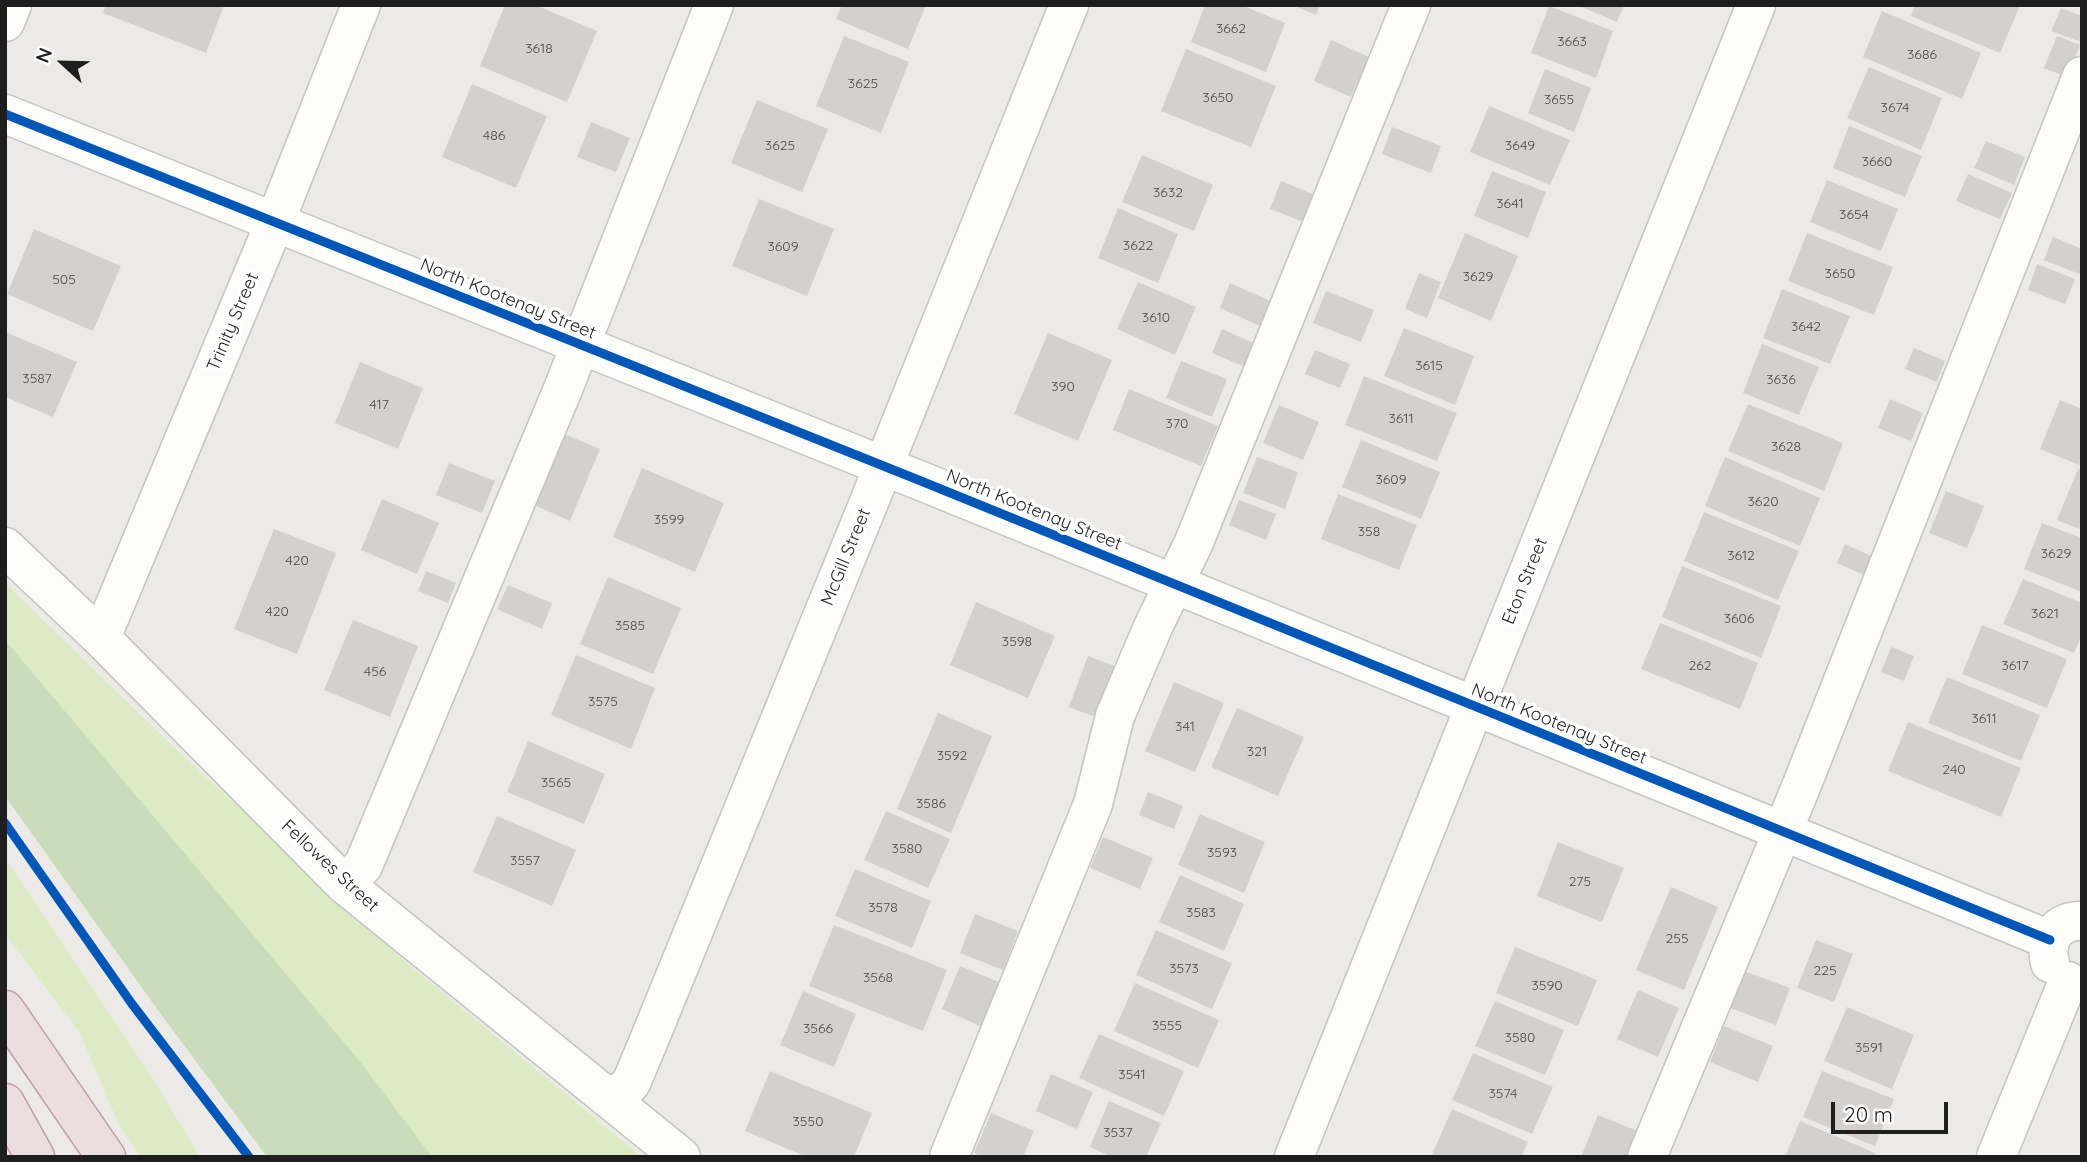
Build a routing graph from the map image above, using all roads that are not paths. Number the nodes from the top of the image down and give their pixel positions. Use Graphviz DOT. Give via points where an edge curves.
graph roads {
  1 [pos="12,5"];
  2 [pos="362,5"];
  3 [pos="714,5"];
  4 [pos="1069,5"];
  5 [pos="1411,5"];
  6 [pos="1756,5"];
  7 [pos="5,22"];
  8 [pos="2082,76"];
  9 [pos="5,114"];
  10 [pos="275,222"];
  11 [pos="580,344"];
  12 [pos="884,466"];
  13 [pos="5,547"];
  14 [pos="1173,584"];
  15 [pos="101,638"];
  16 [pos="1474,706"];
  17 [pos="1783,831"];
  18 [pos="343,883"];
  19 [pos="2066,931"];
  20 [pos="2075,981"];
  21 [pos="5,1010"];
  22 [pos="612,1101"];
  23 [pos="5,1103"];
  24 [pos="35,1157"];
  25 [pos="106,1157"];
  26 [pos="681,1157"];
  27 [pos="948,1157"];
  28 [pos="1294,1157"];
  29 [pos="1647,1157"];
  30 [pos="1996,1157"];
  1 -- 7 [label="street"];
  2 -- 10 [label="street, Trinity Street"];
  3 -- 11 [label="street"];
  4 -- 12 [label="street, McGill Street"];
  5 -- 14 [label="street"];
  6 -- 16 [label="street, Eton Street"];
  8 -- 17 [label="street"];
  9 -- 10 [label="street, North Kootenay Street"];
  10 -- 11 [label="street, North Kootenay Street"];
  10 -- 15 [label="street, Trinity Street"];
  11 -- 12 [label="street, North Kootenay Street"];
  11 -- 18 [label="street" via="363,866"];
  12 -- 14 [label="street, North Kootenay Street"];
  12 -- 22 [label="street, McGill Street" via="631,1083"];
  13 -- 15 [label="street, Fellowes Street"];
  14 -- 16 [label="street, North Kootenay Street"];
  14 -- 27 [label="street" via="1115,716 1093,804"];
  15 -- 18 [label="street, Fellowes Street"];
  16 -- 17 [label="street, North Kootenay Street"];
  16 -- 28 [label="street, Eton Street"];
  17 -- 19 [label="street, North Kootenay Street"];
  17 -- 29 [label="street"];
  18 -- 22 [label="street, Fellowes Street"];
  19 -- 20 [label="street" via="2047,952 2057,974"];
  20 -- 30 [label="street"];
  21 -- 25 [label="highway"];
  22 -- 26 [label="street, Fellowes Street"];
  23 -- 24 [label="highway"];
}
